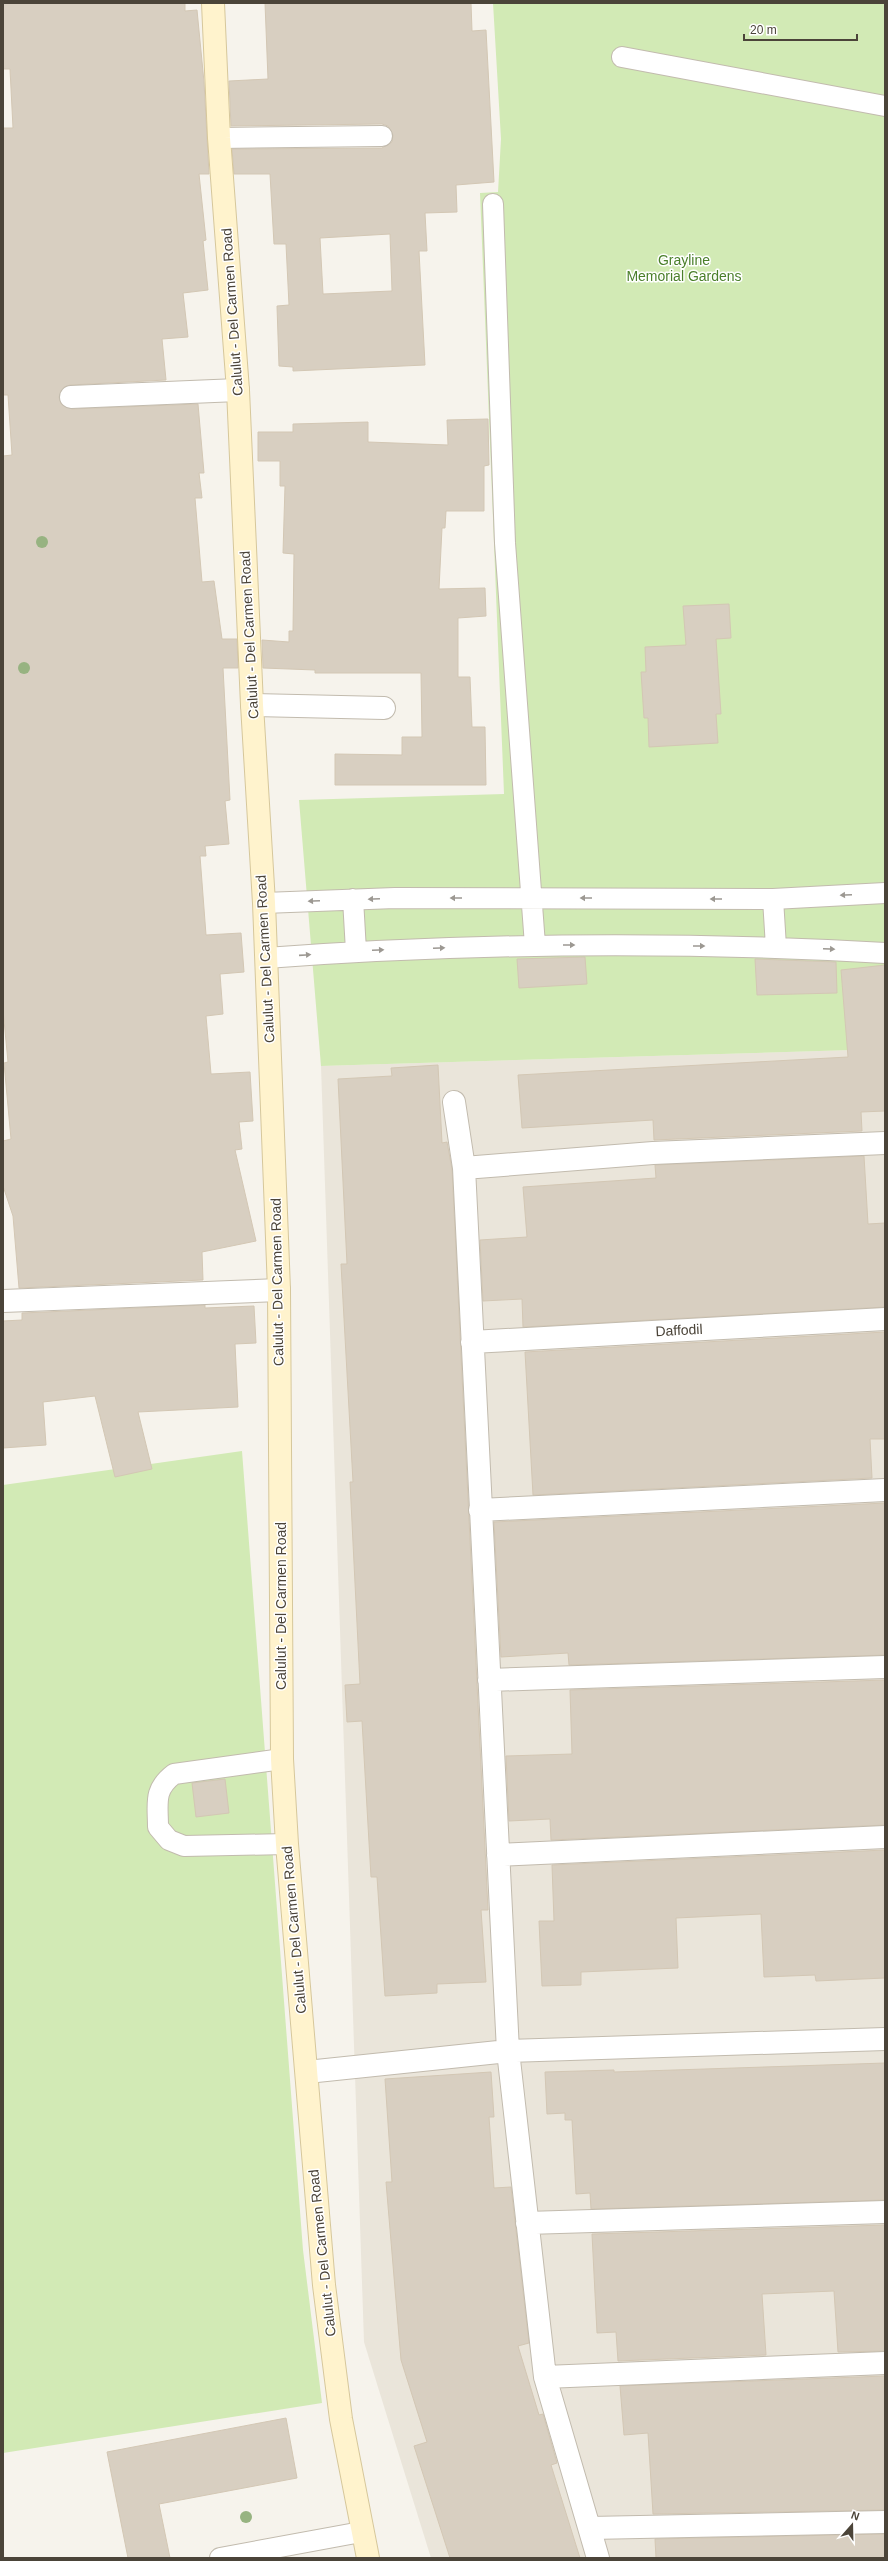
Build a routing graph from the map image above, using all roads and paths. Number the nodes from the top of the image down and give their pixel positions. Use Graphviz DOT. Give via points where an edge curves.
graph roads {
  1 [pos="213,3"];
  2 [pos="622,57"];
  3 [pos="885,106"];
  4 [pos="382,136"];
  5 [pos="218,138"];
  6 [pos="492,204"];
  7 [pos="238,390"];
  8 [pos="71,397"];
  9 [pos="252,705"];
  10 [pos="384,708"];
  11 [pos="885,893"];
  12 [pos="531,897"];
  13 [pos="353,899"];
  14 [pos="773,899"];
  15 [pos="264,903"];
  16 [pos="535,945"];
  17 [pos="776,947"];
  18 [pos="356,951"];
  19 [pos="885,952"];
  20 [pos="266,958"];
  21 [pos="454,1102"];
  22 [pos="885,1143"];
  23 [pos="464,1168"];
  24 [pos="279,1290"];
  25 [pos="3,1301"];
  26 [pos="885,1319"];
  27 [pos="472,1342"];
  28 [pos="885,1490"];
  29 [pos="480,1510"];
  30 [pos="885,1667"];
  31 [pos="489,1680"];
  32 [pos="282,1759"];
  33 [pos="885,1836"];
  34 [pos="287,1844"];
  35 [pos="498,1855"];
  36 [pos="885,2039"];
  37 [pos="508,2051"];
  38 [pos="307,2072"];
  39 [pos="885,2212"];
  40 [pos="527,2223"];
  41 [pos="885,2363"];
  42 [pos="546,2377"];
  43 [pos="885,2522"];
  44 [pos="590,2528"];
  45 [pos="361,2532"];
  46 [pos="220,2558"];
  47 [pos="368,2558"];
  48 [pos="598,2558"];
  1 -- 5 [label="main road, Calulut - Del Carmen Road"];
  2 -- 3 [label="lane"];
  4 -- 5 [label="lane"];
  5 -- 7 [label="main road, Calulut - Del Carmen Road"];
  6 -- 12 [label="lane" via="506,551"];
  7 -- 8 [label="street"];
  7 -- 9 [label="main road, Calulut - Del Carmen Road"];
  9 -- 10 [label="street"];
  9 -- 15 [label="main road, Calulut - Del Carmen Road"];
  11 -- 14 [label="lane, one-way"];
  12 -- 13 [label="lane, one-way"];
  14 -- 12 [label="lane, one-way"];
  12 -- 16 [label="lane"];
  13 -- 15 [label="lane, one-way"];
  13 -- 18 [label="lane"];
  14 -- 17 [label="lane"];
  15 -- 20 [label="main road, Calulut - Del Carmen Road"];
  16 -- 17 [label="lane, one-way"];
  18 -- 16 [label="lane, one-way"];
  17 -- 19 [label="lane, one-way"];
  20 -- 18 [label="lane, one-way"];
  20 -- 24 [label="main road, Calulut - Del Carmen Road"];
  21 -- 23 [label="street"];
  22 -- 23 [label="street" via="654,1153"];
  23 -- 27 [label="street"];
  24 -- 25 [label="street"];
  24 -- 32 [label="main road, Calulut - Del Carmen Road"];
  26 -- 27 [label="street, Daffodil"];
  27 -- 29 [label="street"];
  28 -- 29 [label="street"];
  29 -- 31 [label="street"];
  30 -- 31 [label="street"];
  31 -- 35 [label="street"];
  32 -- 34 [label="main road, Calulut - Del Carmen Road"];
  32 -- 34 [label="lane" via="174,1774 162,1783 158,1794 158,1827 169,1840 184,1846"];
  33 -- 35 [label="street"];
  34 -- 38 [label="main road, Calulut - Del Carmen Road"];
  35 -- 37 [label="street"];
  36 -- 37 [label="street"];
  37 -- 38 [label="street"];
  37 -- 40 [label="street"];
  38 -- 45 [label="main road, Calulut - Del Carmen Road" via="324,2285 341,2419"];
  39 -- 40 [label="street"];
  40 -- 42 [label="street"];
  41 -- 42 [label="street"];
  42 -- 44 [label="street"];
  43 -- 44 [label="street"];
  44 -- 48 [label="street"];
  45 -- 46 [label="lane"];
  45 -- 47 [label="main road, Calulut - Del Carmen Road"];
}
